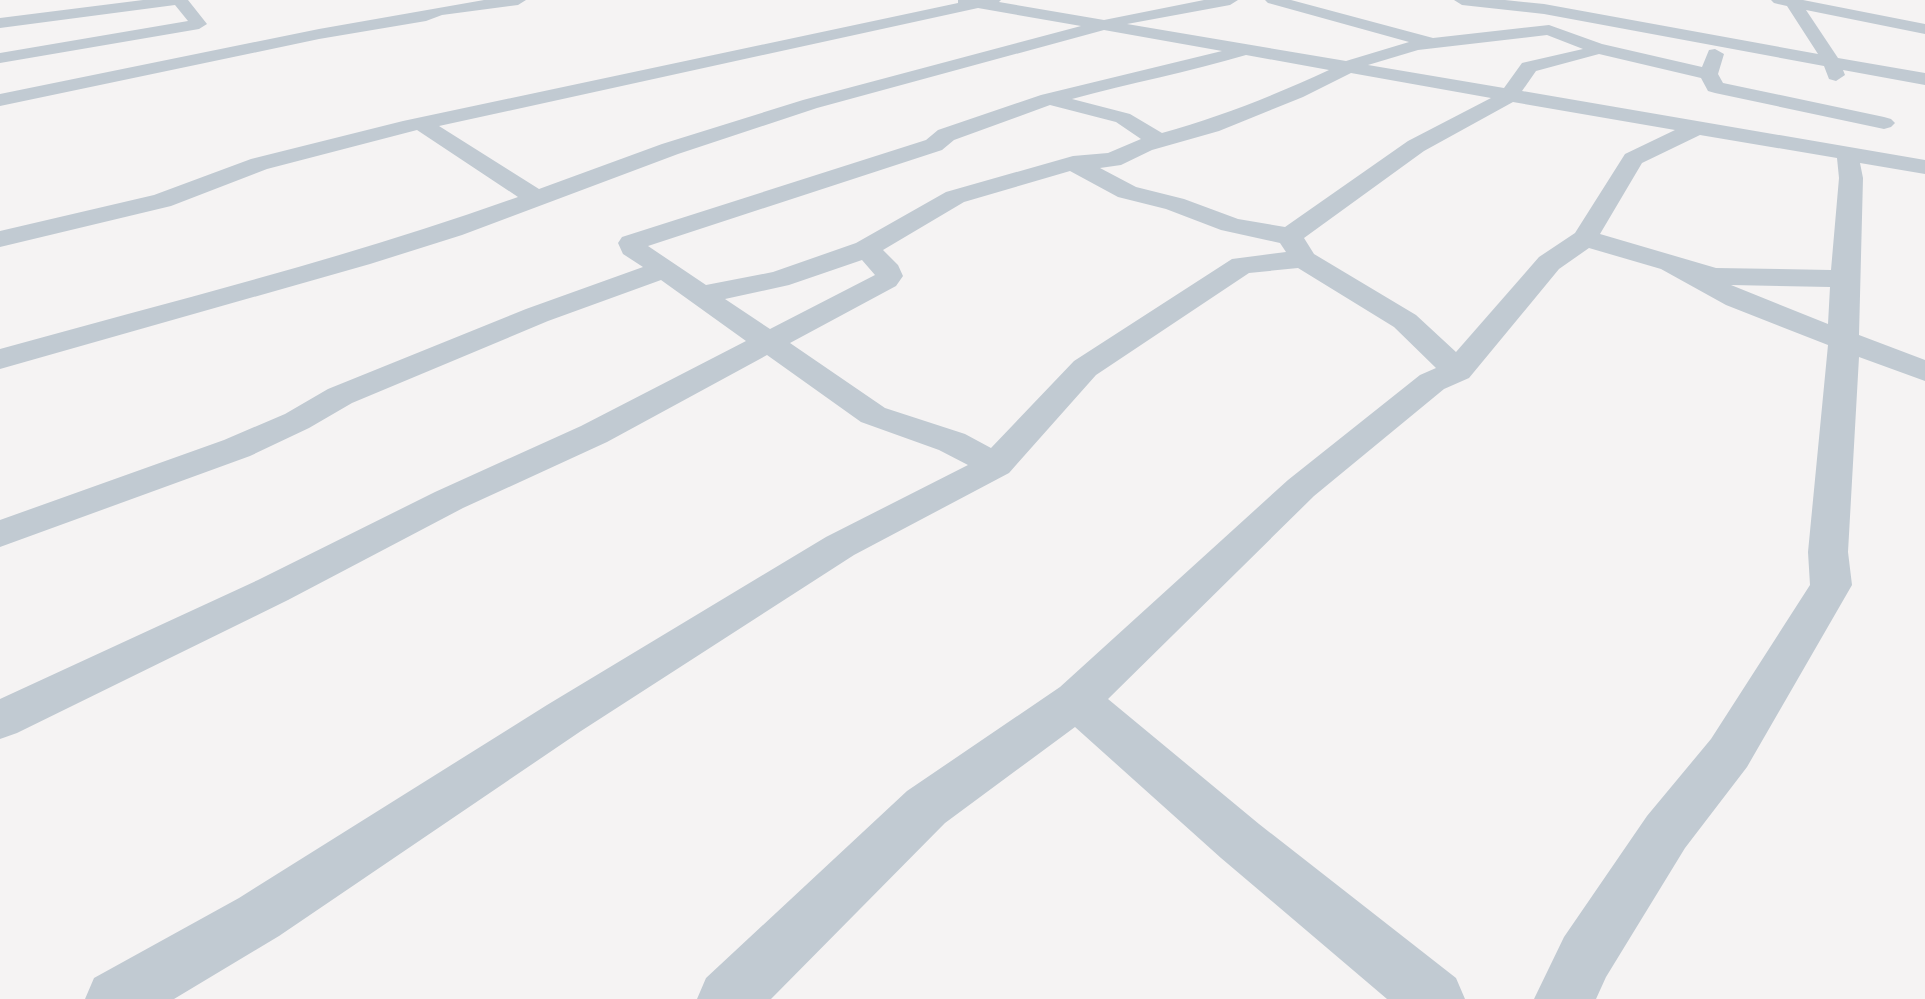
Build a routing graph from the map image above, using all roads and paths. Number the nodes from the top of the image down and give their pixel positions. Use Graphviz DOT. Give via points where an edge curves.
graph roads {
  1 [pos="179,0"];
  2 [pos="518,0"];
  3 [pos="1230,0"];
  4 [pos="1273,0"];
  5 [pos="1462,0"];
  6 [pos="977,1"];
  7 [pos="1786,1"];
  8 [pos="1540,4"];
  9 [pos="0,23"];
  10 [pos="1108,26"];
  11 [pos="1925,29"];
  12 [pos="1549,30"];
  13 [pos="1431,42"];
  14 [pos="1719,43"];
  15 [pos="1597,48"];
  16 [pos="1244,50"];
  17 [pos="0,58"];
  18 [pos="1831,60"];
  19 [pos="1350,68"];
  20 [pos="1709,74"];
  21 [pos="1925,79"];
  22 [pos="1509,96"];
  23 [pos="1048,99"];
  24 [pos="0,100"];
  25 [pos="420,123"];
  26 [pos="1884,123"];
  27 [pos="1695,129"];
  28 [pos="1159,141"];
  29 [pos="1847,152"];
  30 [pos="1073,163"];
  31 [pos="1925,167"];
  32 [pos="536,198"];
  33 [pos="1585,238"];
  34 [pos="0,239"];
  35 [pos="1297,247"];
  36 [pos="866,249"];
  37 [pos="1673,267"];
  38 [pos="665,269"];
  39 [pos="1844,279"];
  40 [pos="702,295"];
  41 [pos="1843,340"];
  42 [pos="770,343"];
  43 [pos="0,359"];
  44 [pos="1457,371"];
  45 [pos="1925,371"];
  46 [pos="996,464"];
  47 [pos="0,534"];
  48 [pos="1077,700"];
  49 [pos="0,720"];
  50 [pos="116,999"];
  51 [pos="728,999"];
  52 [pos="1434,999"];
  53 [pos="1565,999"];
  1 -- 9 [label="street"];
  1 -- 17 [label="street" via="199,24"];
  2 -- 24 [label="street" via="284,39"];
  3 -- 10 [label="street"];
  4 -- 13 [label="street"];
  5 -- 8 [label="street"];
  6 -- 10 [label="street"];
  6 -- 25 [label="street"];
  7 -- 11 [label="street"];
  7 -- 18 [label="street"];
  8 -- 12 [label="street"];
  8 -- 14 [label="street"];
  10 -- 16 [label="street"];
  10 -- 32 [label="street" via="810,104"];
  12 -- 13 [label="street"];
  12 -- 15 [label="street"];
  13 -- 19 [label="street" via="1366,59"];
  14 -- 18 [label="street"];
  14 -- 20 [label="street"];
  15 -- 20 [label="street"];
  15 -- 22 [label="street" via="1529,67"];
  16 -- 19 [label="street"];
  16 -- 23 [label="street"];
  18 -- 21 [label="street"];
  18 -- 26 [label="street" via="1837,78"];
  19 -- 22 [label="street"];
  19 -- 28 [label="street" via="1252,110"];
  20 -- 26 [label="street" via="1715,87"];
  22 -- 27 [label="street"];
  22 -- 35 [label="street" via="1416,146"];
  23 -- 28 [label="street" via="1123,118"];
  23 -- 38 [label="street" via="946,135 934,145 631,243"];
  25 -- 32 [label="street"];
  25 -- 34 [label="street" via="259,164 162,201"];
  26 -- 29 [label="street" via="1885,132"];
  27 -- 29 [label="street"];
  27 -- 33 [label="street" via="1633,159"];
  28 -- 30 [label="street" via="1113,160"];
  29 -- 31 [label="street"];
  29 -- 39 [label="street" via="1851,178"];
  30 -- 35 [label="street" via="1127,192"];
  30 -- 36 [label="street" via="955,197"];
  32 -- 43 [label="street" via="360,258"];
  33 -- 37 [label="street"];
  33 -- 44 [label="street" via="1549,263"];
  35 -- 44 [label="street" via="1405,320"];
  35 -- 46 [label="street" via="1242,265 1085,368"];
  36 -- 40 [label="street" via="793,275"];
  36 -- 42 [label="street" via="888,271 886,281"];
  37 -- 39 [label="street" via="1714,276"];
  37 -- 41 [label="street" via="1736,299"];
  38 -- 40 [label="street"];
  38 -- 47 [label="street" via="537,315 340,396 237,448"];
  39 -- 41 [label="street"];
  40 -- 42 [label="street"];
  41 -- 45 [label="street"];
  41 -- 53 [label="street" via="1828,552 1831,585 1729,753 1666,832 1584,957"];
  42 -- 46 [label="street" via="873,415 952,442"];
  42 -- 49 [label="street" via="594,434"];
  44 -- 48 [label="street" via="1432,382 1301,488"];
  46 -- 50 [label="street" via="829,554 564,718 259,917"];
  48 -- 51 [label="street" via="926,807"];
  48 -- 52 [label="street"];
}
